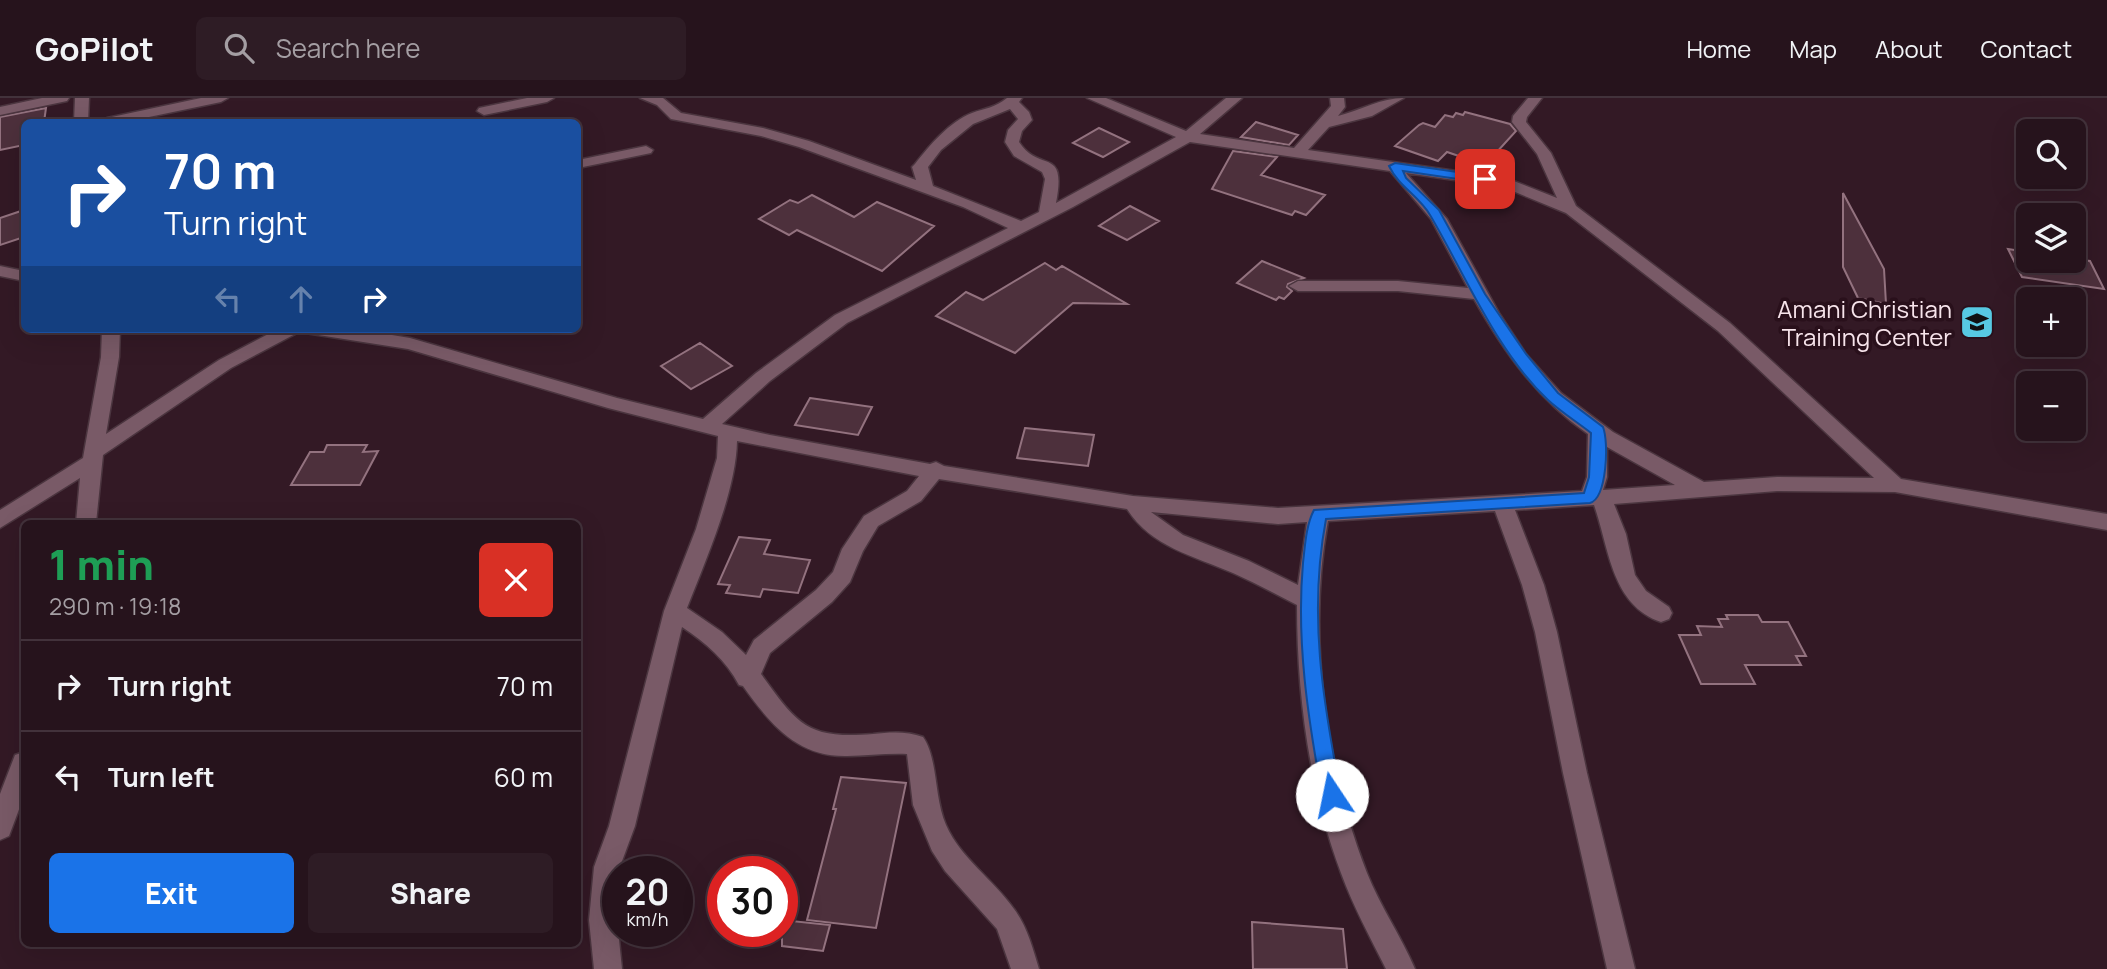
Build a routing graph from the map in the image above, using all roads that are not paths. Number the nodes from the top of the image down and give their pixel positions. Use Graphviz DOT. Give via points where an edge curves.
graph roads {
  1 [pos="62,98"];
  2 [pos="82,98"];
  3 [pos="221,98"];
  4 [pos="547,98"];
  5 [pos="646,98"];
  6 [pos="1094,98"];
  7 [pos="1236,98"];
  8 [pos="1337,98"];
  9 [pos="1396,98"];
  10 [pos="1535,98"];
  11 [pos="1013,100"];
  12 [pos="485,110"];
  13 [pos="0,111"];
  14 [pos="81,119"];
  15 [pos="121,119"];
  16 [pos="1322,124"];
  17 [pos="1188,136"];
  18 [pos="646,150"];
  19 [pos="1297,154"];
  20 [pos="581,163"];
  21 [pos="1395,166"];
  22 [pos="926,188"];
  23 [pos="1569,208"];
  24 [pos="1046,215"];
  25 [pos="1020,227"];
  26 [pos="0,271"];
  27 [pos="21,275"];
  28 [pos="1298,286"];
  29 [pos="1479,294"];
  30 [pos="111,333"];
  31 [pos="284,333"];
  32 [pos="350,333"];
  33 [pos="718,429"];
  34 [pos="1598,431"];
  35 [pos="93,457"];
  36 [pos="936,469"];
  37 [pos="1895,485"];
  38 [pos="1702,490"];
  39 [pos="1596,498"];
  40 [pos="1133,503"];
  41 [pos="1503,503"];
  42 [pos="1319,514"];
  43 [pos="2085,517"];
  44 [pos="0,520"];
  45 [pos="86,520"];
  46 [pos="2107,522"];
  47 [pos="2107,533"];
  48 [pos="1308,601"];
  49 [pos="675,611"];
  50 [pos="1661,614"];
  51 [pos="747,678"];
  52 [pos="21,771"];
  53 [pos="0,828"];
  54 [pos="608,969"];
  55 [pos="1025,969"];
  56 [pos="1401,969"];
  57 [pos="1621,969"];
  1 -- 13 [label="street"];
  2 -- 14 [label="street"];
  3 -- 15 [label="street"];
  4 -- 12 [label="street"];
  5 -- 22 [label="street" via="662,102 676,116 762,132"];
  6 -- 17 [label="street"];
  7 -- 17 [label="street"];
  8 -- 16 [label="street" via="1338,107"];
  9 -- 16 [label="street" via="1367,113"];
  10 -- 23 [label="street" via="1519,122 1544,153"];
  11 -- 22 [label="street" via="995,113 977,116 936,147 920,167"];
  11 -- 24 [label="street" via="1025,120 1015,130 1012,142 1019,153 1049,169 1053,179"];
  16 -- 19 [label="street"];
  17 -- 19 [label="street"];
  17 -- 24 [label="street"];
  18 -- 20 [label="street"];
  19 -- 21 [label="street"];
  21 -- 23 [label="street" via="1506,183"];
  21 -- 29 [label="street" via="1401,179 1433,210"];
  22 -- 25 [label="street"];
  23 -- 37 [label="street" via="1724,327"];
  24 -- 25 [label="street"];
  25 -- 33 [label="street" via="841,319 763,377"];
  26 -- 27 [label="street"];
  28 -- 29 [label="street" via="1398,286"];
  29 -- 34 [label="street" via="1553,396"];
  30 -- 35 [label="street"];
  31 -- 35 [label="street" via="225,364"];
  32 -- 33 [label="street" via="410,344"];
  33 -- 36 [label="street"];
  33 -- 49 [label="street" via="727,458"];
  34 -- 38 [label="street"];
  34 -- 39 [label="street"];
  35 -- 44 [label="street"];
  35 -- 45 [label="street"];
  36 -- 40 [label="street"];
  36 -- 51 [label="street" via="914,496 871,521 842,576 762,648"];
  37 -- 38 [label="street" via="1777,484"];
  37 -- 43 [label="street"];
  38 -- 39 [label="street"];
  39 -- 41 [label="street"];
  39 -- 50 [label="street" via="1615,534 1625,577 1638,597"];
  40 -- 42 [label="street" via="1278,516"];
  40 -- 48 [label="street" via="1144,521 1160,534"];
  41 -- 42 [label="street"];
  41 -- 57 [label="street" via="1546,632"];
  42 -- 48 [label="street"];
  43 -- 46 [label="street"];
  43 -- 47 [label="street"];
  48 -- 56 [label="street" via="1318,726 1332,795 1353,870"];
  49 -- 51 [label="street" via="722,645"];
  49 -- 54 [label="street" via="622,826 607,867 603,920"];
  51 -- 55 [label="street" via="788,724 821,744 914,744 933,825 948,853 1002,915 1017,940"];
  52 -- 53 [label="street"];
}
